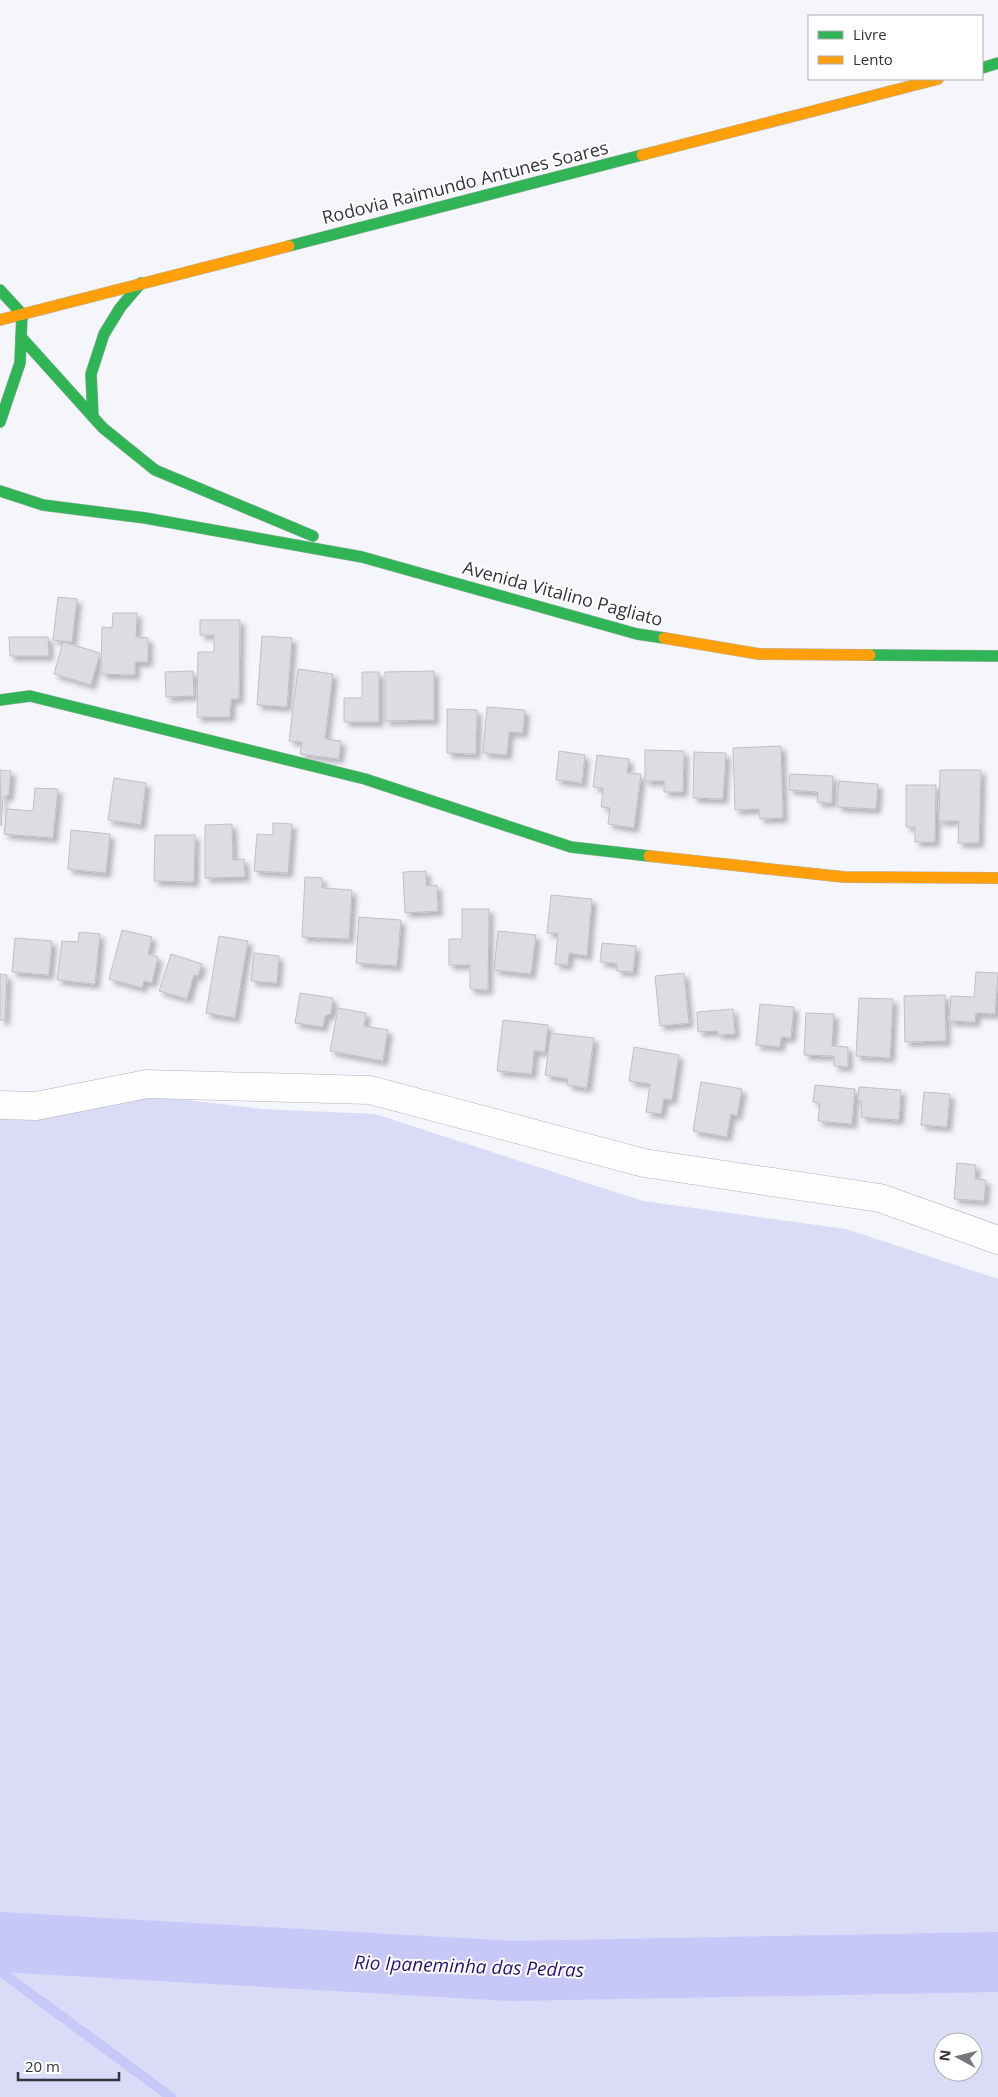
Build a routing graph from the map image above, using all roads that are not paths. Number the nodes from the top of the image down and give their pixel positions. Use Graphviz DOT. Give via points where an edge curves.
graph roads {
  1 [pos="998,63"];
  2 [pos="983,68"];
  3 [pos="934,80"];
  4 [pos="141,283"];
  5 [pos="0,290"];
  6 [pos="22,314"];
  7 [pos="0,320"];
  8 [pos="21,337"];
  9 [pos="93,417"];
  10 [pos="0,422"];
  11 [pos="0,491"];
  12 [pos="362,556"];
  13 [pos="998,656"];
  14 [pos="0,700"];
  15 [pos="998,878"];
  16 [pos="0,1105"];
  17 [pos="998,1240"];
  1 -- 2 [label="street"];
  3 -- 4 [label="street, Rodovia Raimundo Antunes Soares"];
  4 -- 6 [label="street, Rodovia Raimundo Antunes Soares"];
  4 -- 9 [label="street" via="104,334 91,374"];
  5 -- 6 [label="street"];
  6 -- 7 [label="street, Rodovia Raimundo Antunes Soares"];
  6 -- 8 [label="street"];
  8 -- 9 [label="street"];
  8 -- 10 [label="street" via="20,362"];
  9 -- 12 [label="street" via="155,470"];
  11 -- 12 [label="street" via="43,505 145,518"];
  12 -- 13 [label="street, Avenida Vitalino Pagliato" via="637,634 759,654"];
  14 -- 15 [label="street" via="30,696 365,779 571,847 844,877"];
  16 -- 17 [label="street" via="36,1106 147,1084 370,1090 644,1163 880,1198"];
}
